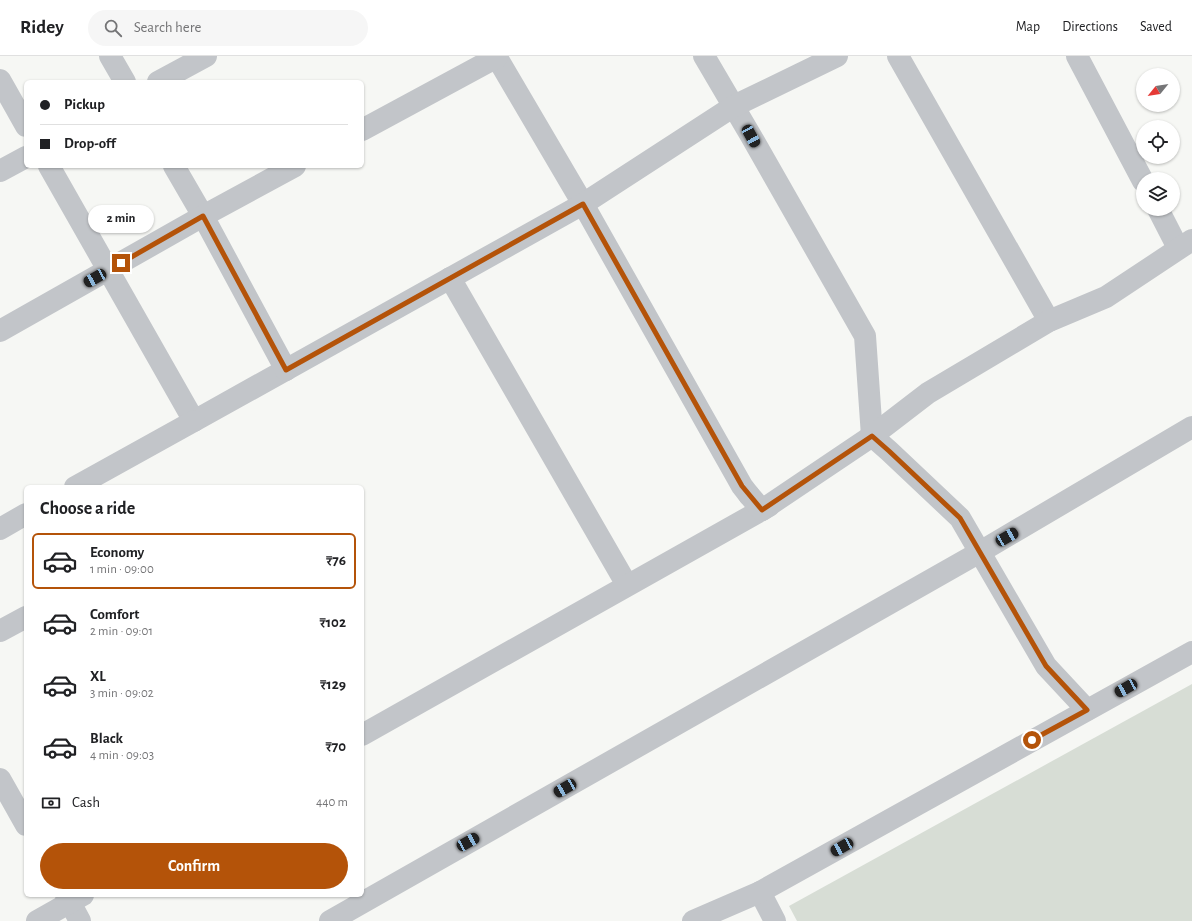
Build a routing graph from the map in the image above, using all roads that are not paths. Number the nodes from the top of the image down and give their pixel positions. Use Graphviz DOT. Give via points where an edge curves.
graph roads {
  1 [pos="110,56"];
  2 [pos="206,56"];
  3 [pos="496,56"];
  4 [pos="704,56"];
  5 [pos="836,56"];
  6 [pos="898,56"];
  7 [pos="1078,56"];
  8 [pos="0,80"];
  9 [pos="124,80"];
  10 [pos="162,80"];
  11 [pos="734,106"];
  12 [pos="24,122"];
  13 [pos="364,129"];
  14 [pos="24,158"];
  15 [pos="50,168"];
  16 [pos="175,168"];
  17 [pos="291,168"];
  18 [pos="0,171"];
  19 [pos="1138,172"];
  20 [pos="583,204"];
  21 [pos="203,216"];
  22 [pos="1163,216"];
  23 [pos="1185,244"];
  24 [pos="108,270"];
  25 [pos="450,278"];
  26 [pos="1049,321"];
  27 [pos="0,331"];
  28 [pos="286,370"];
  29 [pos="194,421"];
  30 [pos="1192,427"];
  31 [pos="872,436"];
  32 [pos="79,485"];
  33 [pos="760,503"];
  34 [pos="24,515"];
  35 [pos="0,529"];
  36 [pos="980,552"];
  37 [pos="627,585"];
  38 [pos="24,618"];
  39 [pos="0,631"];
  40 [pos="1192,652"];
  41 [pos="1087,710"];
  42 [pos="364,734"];
  43 [pos="0,779"];
  44 [pos="24,821"];
  45 [pos="760,892"];
  46 [pos="73,897"];
  47 [pos="37,921"];
  48 [pos="80,921"];
  49 [pos="330,921"];
  50 [pos="693,921"];
  51 [pos="774,921"];
  1 -- 9 [label="street"];
  2 -- 10 [label="street"];
  3 -- 13 [label="street"];
  3 -- 20 [label="street"];
  4 -- 11 [label="street"];
  5 -- 11 [label="street"];
  6 -- 26 [label="street"];
  7 -- 19 [label="street"];
  8 -- 12 [label="street"];
  11 -- 20 [label="street"];
  11 -- 31 [label="street" via="865,336"];
  14 -- 18 [label="street"];
  15 -- 24 [label="street"];
  16 -- 21 [label="street"];
  17 -- 21 [label="street"];
  20 -- 25 [label="street"];
  20 -- 33 [label="street" via="742,486"];
  21 -- 24 [label="street"];
  21 -- 28 [label="street"];
  22 -- 23 [label="street"];
  23 -- 26 [label="street" via="1106,297"];
  24 -- 27 [label="street"];
  24 -- 29 [label="street"];
  25 -- 28 [label="street"];
  25 -- 37 [label="street"];
  26 -- 31 [label="street" via="928,393"];
  28 -- 29 [label="street"];
  29 -- 32 [label="street"];
  30 -- 36 [label="street"];
  31 -- 33 [label="street"];
  31 -- 36 [label="street" via="960,518"];
  33 -- 37 [label="street"];
  34 -- 35 [label="street"];
  36 -- 41 [label="street" via="1046,666"];
  36 -- 49 [label="street"];
  37 -- 42 [label="street"];
  38 -- 39 [label="street"];
  40 -- 41 [label="street"];
  41 -- 45 [label="street"];
  43 -- 44 [label="street"];
  45 -- 50 [label="street"];
  45 -- 51 [label="street"];
  46 -- 47 [label="street"];
  46 -- 48 [label="street"];
}
